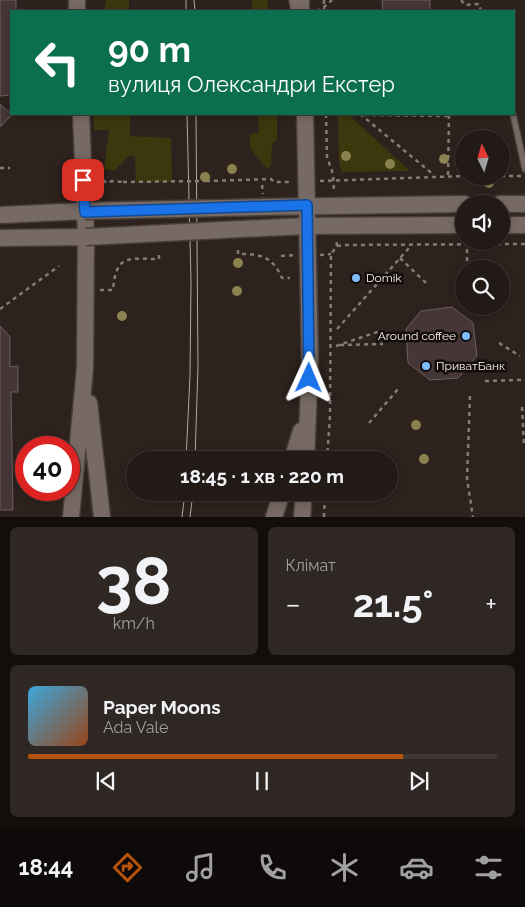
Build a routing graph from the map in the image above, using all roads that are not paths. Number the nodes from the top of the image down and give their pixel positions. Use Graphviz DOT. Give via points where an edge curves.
graph roads {
  1 [pos="80,115"];
  2 [pos="305,115"];
  3 [pos="513,115"];
  4 [pos="525,169"];
  5 [pos="455,204"];
  6 [pos="510,204"];
  7 [pos="525,204"];
  8 [pos="307,205"];
  9 [pos="85,212"];
  10 [pos="0,215"];
  11 [pos="455,225"];
  12 [pos="510,225"];
  13 [pos="525,225"];
  14 [pos="308,226"];
  15 [pos="86,237"];
  16 [pos="0,238"];
  17 [pos="85,368"];
  18 [pos="309,408"];
  19 [pos="295,451"];
  20 [pos="307,451"];
  21 [pos="279,501"];
  22 [pos="303,501"];
  23 [pos="72,517"];
  24 [pos="102,517"];
  25 [pos="274,517"];
  26 [pos="302,517"];
  1 -- 9 [label="street"];
  2 -- 8 [label="street"];
  3 -- 4 [label="lane"];
  5 -- 8 [label="street"];
  6 -- 7 [label="street"];
  8 -- 9 [label="street, bridge"];
  8 -- 14 [label="street"];
  9 -- 10 [label="street"];
  9 -- 15 [label="street"];
  11 -- 14 [label="street"];
  12 -- 13 [label="street"];
  14 -- 15 [label="street, bridge"];
  14 -- 18 [label="street"];
  15 -- 16 [label="street"];
  15 -- 17 [label="street"];
  17 -- 23 [label="street"];
  17 -- 24 [label="street"];
  18 -- 19 [label="street"];
  18 -- 20 [label="street"];
  21 -- 25 [label="street"];
  22 -- 26 [label="street"];
}
